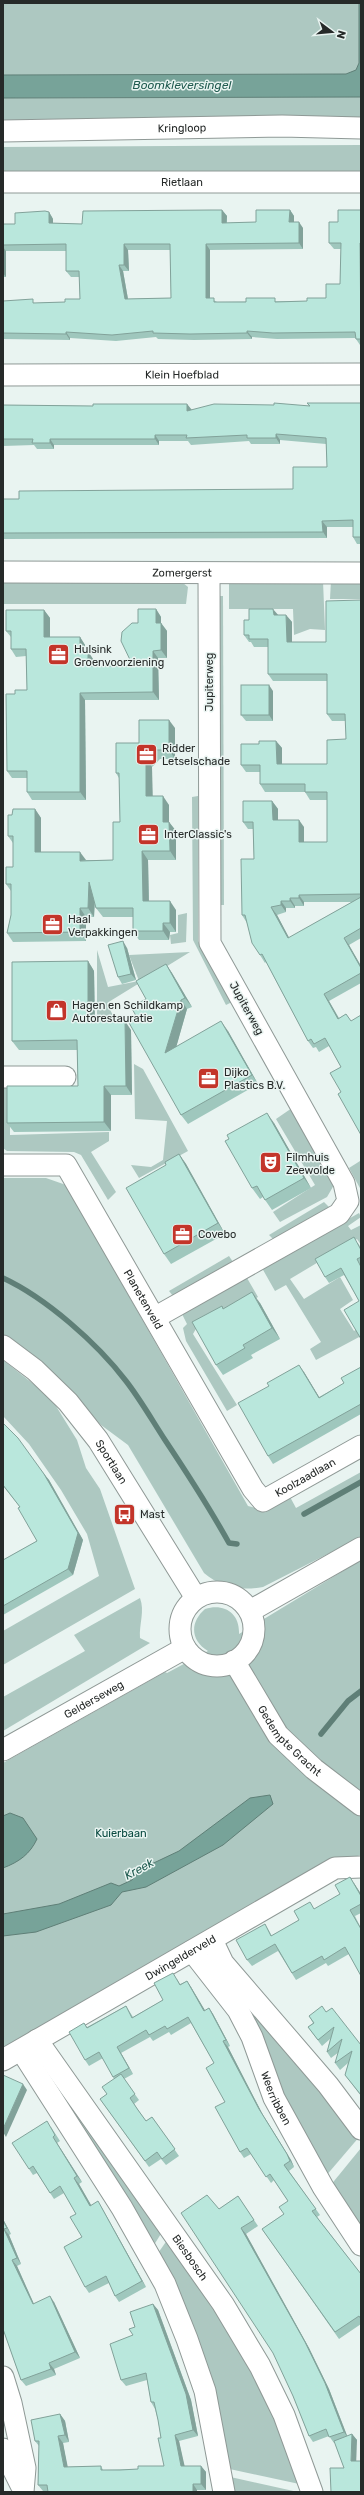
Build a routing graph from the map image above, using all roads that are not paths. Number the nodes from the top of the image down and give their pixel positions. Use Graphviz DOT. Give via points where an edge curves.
graph roads {
  1 [pos="361,128"];
  2 [pos="3,130"];
  3 [pos="3,182"];
  4 [pos="361,182"];
  5 [pos="361,374"];
  6 [pos="3,375"];
  7 [pos="3,572"];
  8 [pos="361,573"];
  9 [pos="209,574"];
  10 [pos="3,1077"];
  11 [pos="65,1077"];
  12 [pos="3,1166"];
  13 [pos="156,1317"];
  14 [pos="3,1346"];
  15 [pos="361,1446"];
  16 [pos="253,1489"];
  17 [pos="361,1548"];
  18 [pos="196,1598"];
  19 [pos="250,1611"];
  20 [pos="185,1648"];
  21 [pos="234,1661"];
  22 [pos="3,1750"];
  23 [pos="361,1805"];
  24 [pos="361,1867"];
  25 [pos="212,1940"];
  26 [pos="192,1951"];
  27 [pos="29,2045"];
  28 [pos="3,2060"];
  29 [pos="361,2129"];
  30 [pos="361,2245"];
  31 [pos="3,2377"];
  32 [pos="3,2449"];
  33 [pos="23,2490"];
  34 [pos="224,2492"];
  35 [pos="312,2492"];
  1 -- 2 [label="street, Kringloop" via="282,126"];
  3 -- 4 [label="street, Rietlaan"];
  5 -- 6 [label="street, Klein Hoefblad"];
  7 -- 9 [label="street, Zomergerst"];
  8 -- 9 [label="street, Zomergerst"];
  9 -- 13 [label="street, Jupiterweg" via="210,943 344,1182 348,1201 339,1214"];
  10 -- 11 [label="street"];
  12 -- 13 [label="street, Planetenveld" via="66,1164"];
  13 -- 16 [label="street, Planetenveld"];
  14 -- 18 [label="street, Sportlaan" via="35,1370 68,1402 98,1440"];
  15 -- 16 [label="street, Koolzaadlaan" via="263,1501"];
  17 -- 19 [label="street"];
  18 -- 19 [label="street" via="215,1591 235,1596"];
  18 -- 20 [label="street" via="186,1608 180,1620 180,1635"];
  19 -- 21 [label="street" via="254,1630 248,1648"];
  20 -- 21 [label="street" via="194,1658 207,1664 220,1665"];
  20 -- 22 [label="street, Gelderseweg"];
  21 -- 23 [label="street, Gedempte Gracht" via="278,1735 314,1769"];
  24 -- 25 [label="street, Dwingelderveld" via="335,1868"];
  25 -- 26 [label="street, Dwingelderveld"];
  25 -- 29 [label="street" via="223,1963 328,2085"];
  26 -- 27 [label="street, Dwingelderveld"];
  26 -- 30 [label="street, Weerribben" via="238,2010 252,2037 274,2098 323,2188"];
  27 -- 28 [label="street, Dwingelderveld"];
  27 -- 34 [label="street" via="165,2284 205,2391"];
  27 -- 35 [label="street, Biesbosch" via="223,2304 260,2366 284,2415"];
  31 -- 33 [label="street" via="12,2403 25,2468"];
  32 -- 33 [label="street"];
}
